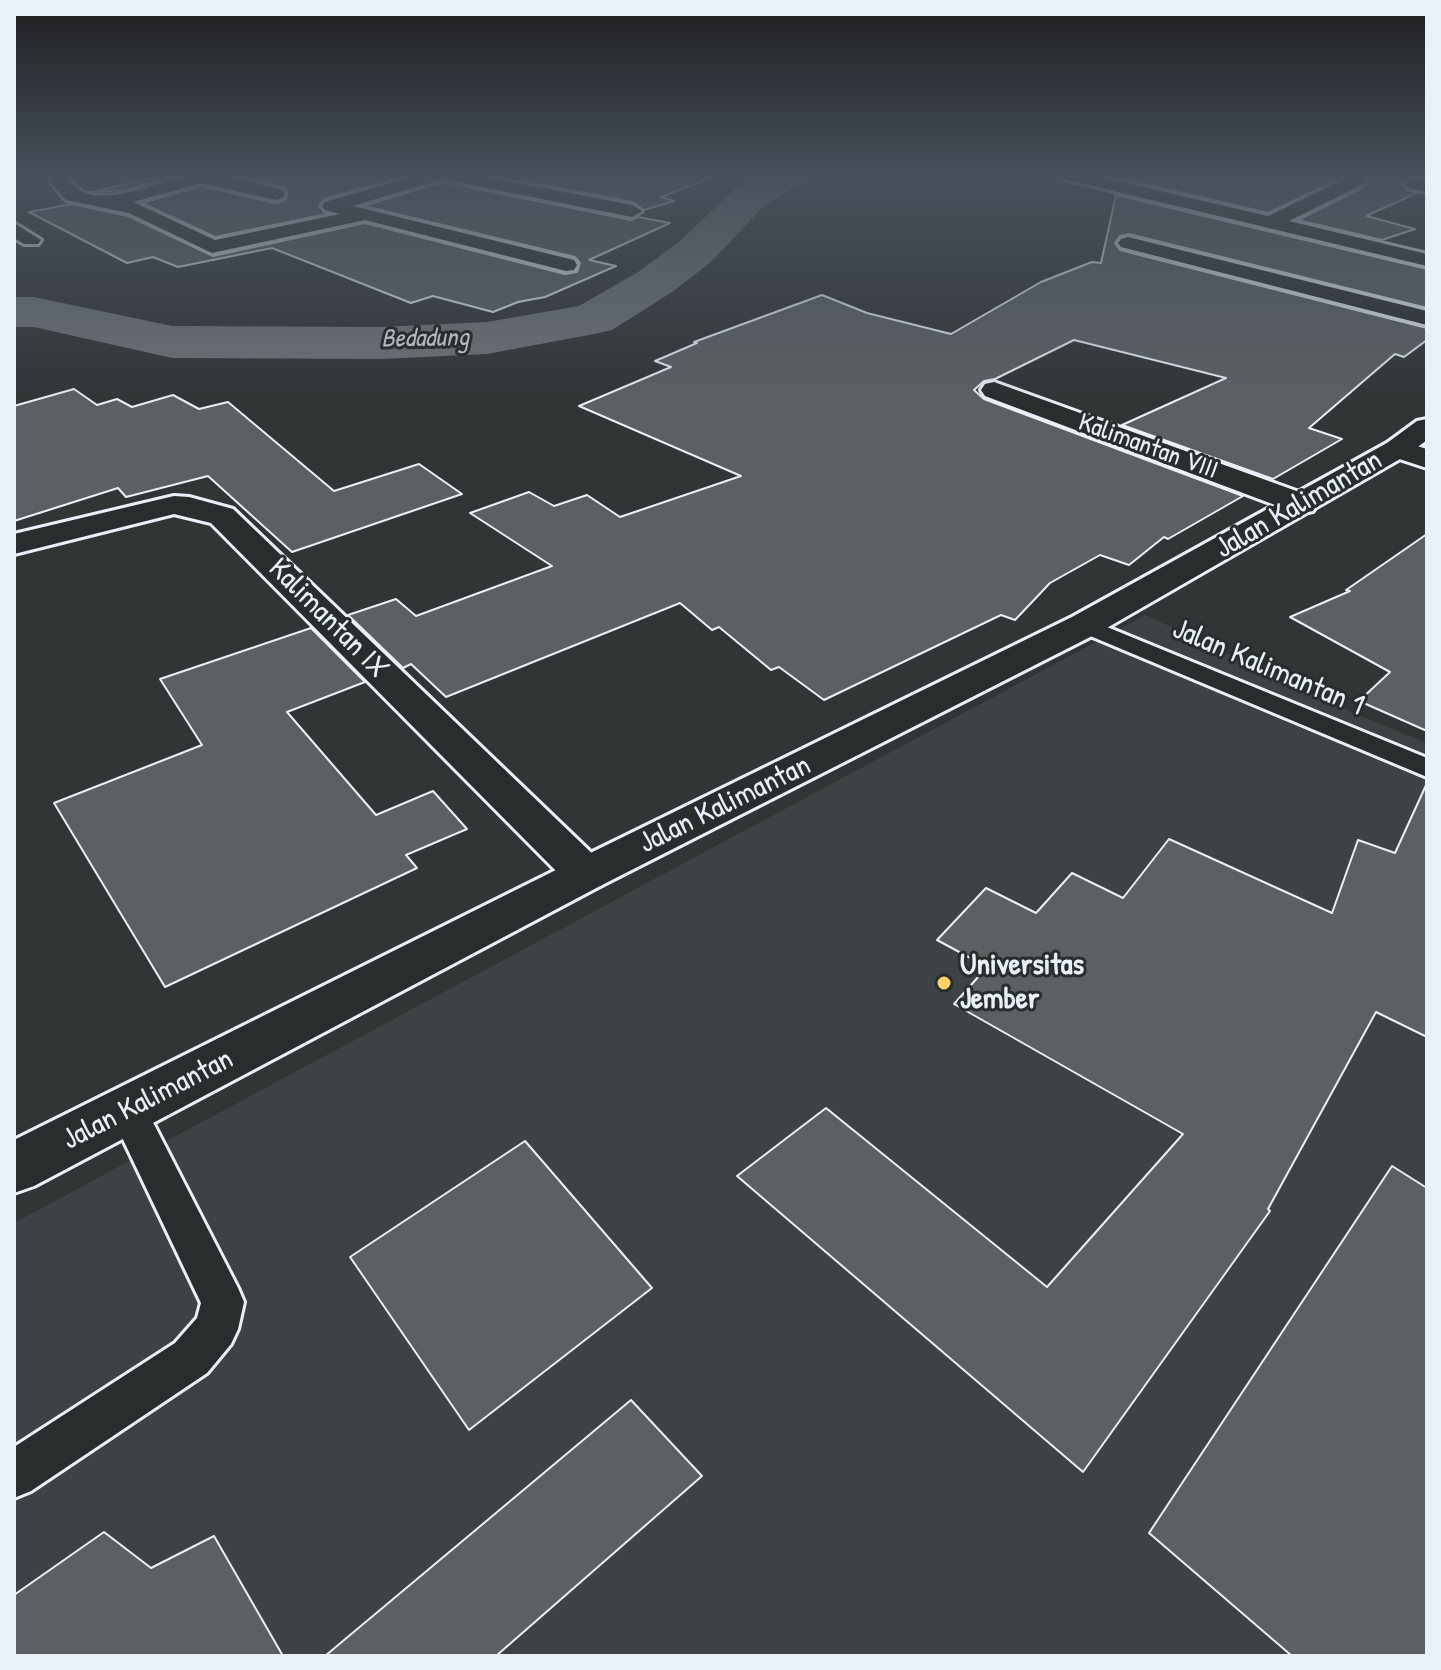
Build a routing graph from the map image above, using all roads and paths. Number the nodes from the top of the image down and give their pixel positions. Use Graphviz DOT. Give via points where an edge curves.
graph roads {
  1 [pos="513,252"];
  2 [pos="1164,252"];
  3 [pos="1394,252"];
  4 [pos="1427,260"];
  5 [pos="566,265"];
  6 [pos="1427,318"];
  7 [pos="994,390"];
  8 [pos="1417,445"];
  9 [pos="1302,504"];
  10 [pos="14,544"];
  11 [pos="1085,625"];
  12 [pos="1427,768"];
  13 [pos="586,874"];
  14 [pos="128,1110"];
  15 [pos="14,1168"];
  16 [pos="14,1474"];
  1 -- 5 [label="street"];
  2 -- 6 [label="street"];
  3 -- 4 [label="street"];
  7 -- 9 [label="street, Kalimantan VIII"];
  8 -- 9 [label="street, Jalan Kalimantan"];
  9 -- 11 [label="street, Jalan Kalimantan"];
  10 -- 13 [label="street, Kalimantan IX" via="174,505 222,516"];
  11 -- 12 [label="lane, Jalan Kalimantan 1"];
  11 -- 13 [label="street, Jalan Kalimantan"];
  13 -- 14 [label="street, Jalan Kalimantan"];
  14 -- 15 [label="street, Jalan Kalimantan"];
  14 -- 16 [label="lane" via="223,1302 216,1329 191,1358"];
}
